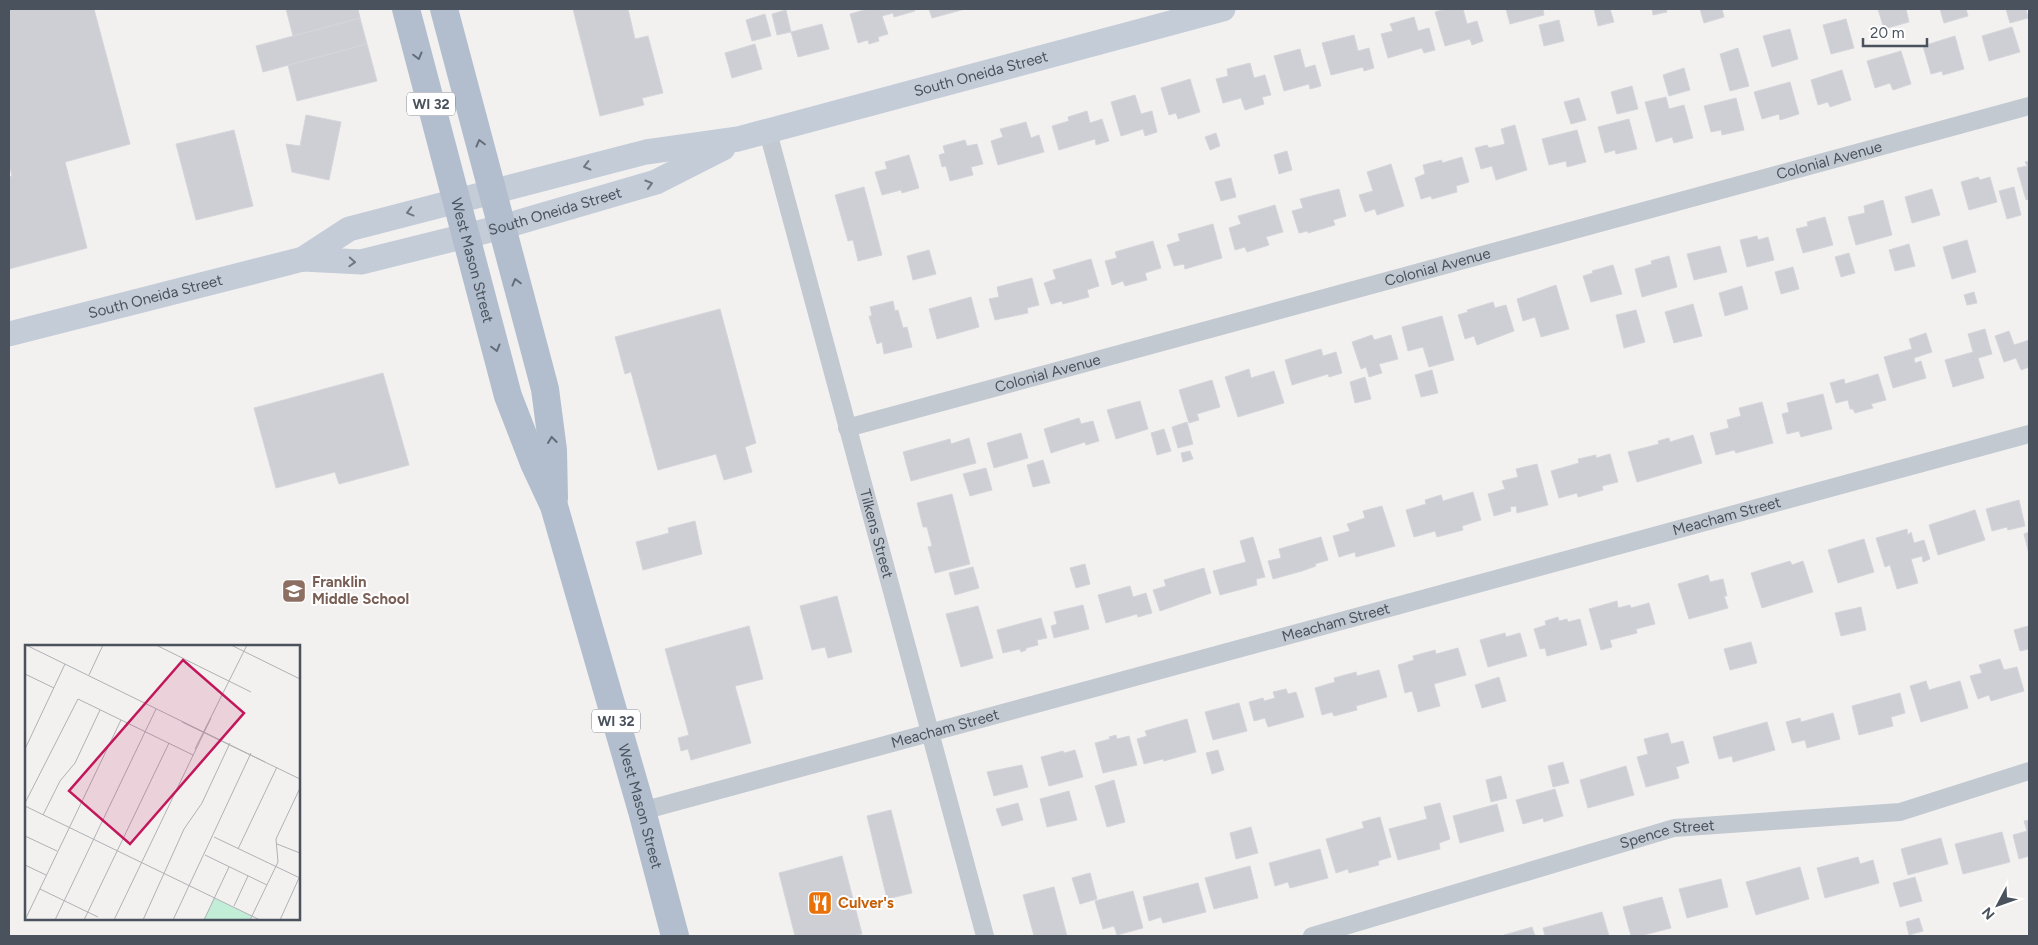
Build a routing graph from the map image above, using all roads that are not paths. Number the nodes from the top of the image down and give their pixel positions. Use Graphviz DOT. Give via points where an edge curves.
graph roads {
  1 [pos="406,9"];
  2 [pos="444,9"];
  3 [pos="1223,9"];
  4 [pos="2029,106"];
  5 [pos="768,132"];
  6 [pos="738,140"];
  7 [pos="492,190"];
  8 [pos="457,200"];
  9 [pos="502,227"];
  10 [pos="466,235"];
  11 [pos="303,259"];
  12 [pos="9,334"];
  13 [pos="848,428"];
  14 [pos="2029,434"];
  15 [pos="554,506"];
  16 [pos="930,733"];
  17 [pos="2029,770"];
  18 [pos="642,812"];
  19 [pos="675,936"];
  20 [pos="985,936"];
  21 [pos="1312,936"];
  1 -- 8 [label="main road, West Mason Street / WI 32, one-way"];
  7 -- 2 [label="main road, West Mason Street / WI 32, one-way"];
  3 -- 5 [label="street, South Oneida Street"];
  4 -- 13 [label="street, Colonial Avenue"];
  5 -- 6 [label="street, South Oneida Street"];
  5 -- 13 [label="street, Tilkens Street"];
  6 -- 7 [label="street, South Oneida Street, one-way" via="646,152"];
  9 -- 6 [label="street, South Oneida Street, one-way" via="656,182"];
  7 -- 8 [label="street, South Oneida Street"];
  7 -- 9 [label="main road, West Mason Street / WI 32"];
  8 -- 10 [label="main road, West Mason Street / WI 32"];
  8 -- 11 [label="street, South Oneida Street, one-way" via="349,228"];
  9 -- 10 [label="street, South Oneida Street"];
  15 -- 9 [label="main road, West Mason Street / WI 32, one-way" via="554,450 545,389"];
  11 -- 10 [label="street, South Oneida Street, one-way" via="361,262"];
  10 -- 15 [label="main road, West Mason Street / WI 32, one-way" via="508,396"];
  11 -- 12 [label="street, South Oneida Street"];
  13 -- 16 [label="street, Tilkens Street"];
  14 -- 16 [label="street, Meacham Street"];
  15 -- 18 [label="main road, West Mason Street / WI 32"];
  16 -- 18 [label="street, Meacham Street"];
  16 -- 20 [label="street, Tilkens Street"];
  17 -- 21 [label="street, Spence Street" via="1900,812 1674,828"];
  18 -- 19 [label="main road, West Mason Street / WI 32"];
}
